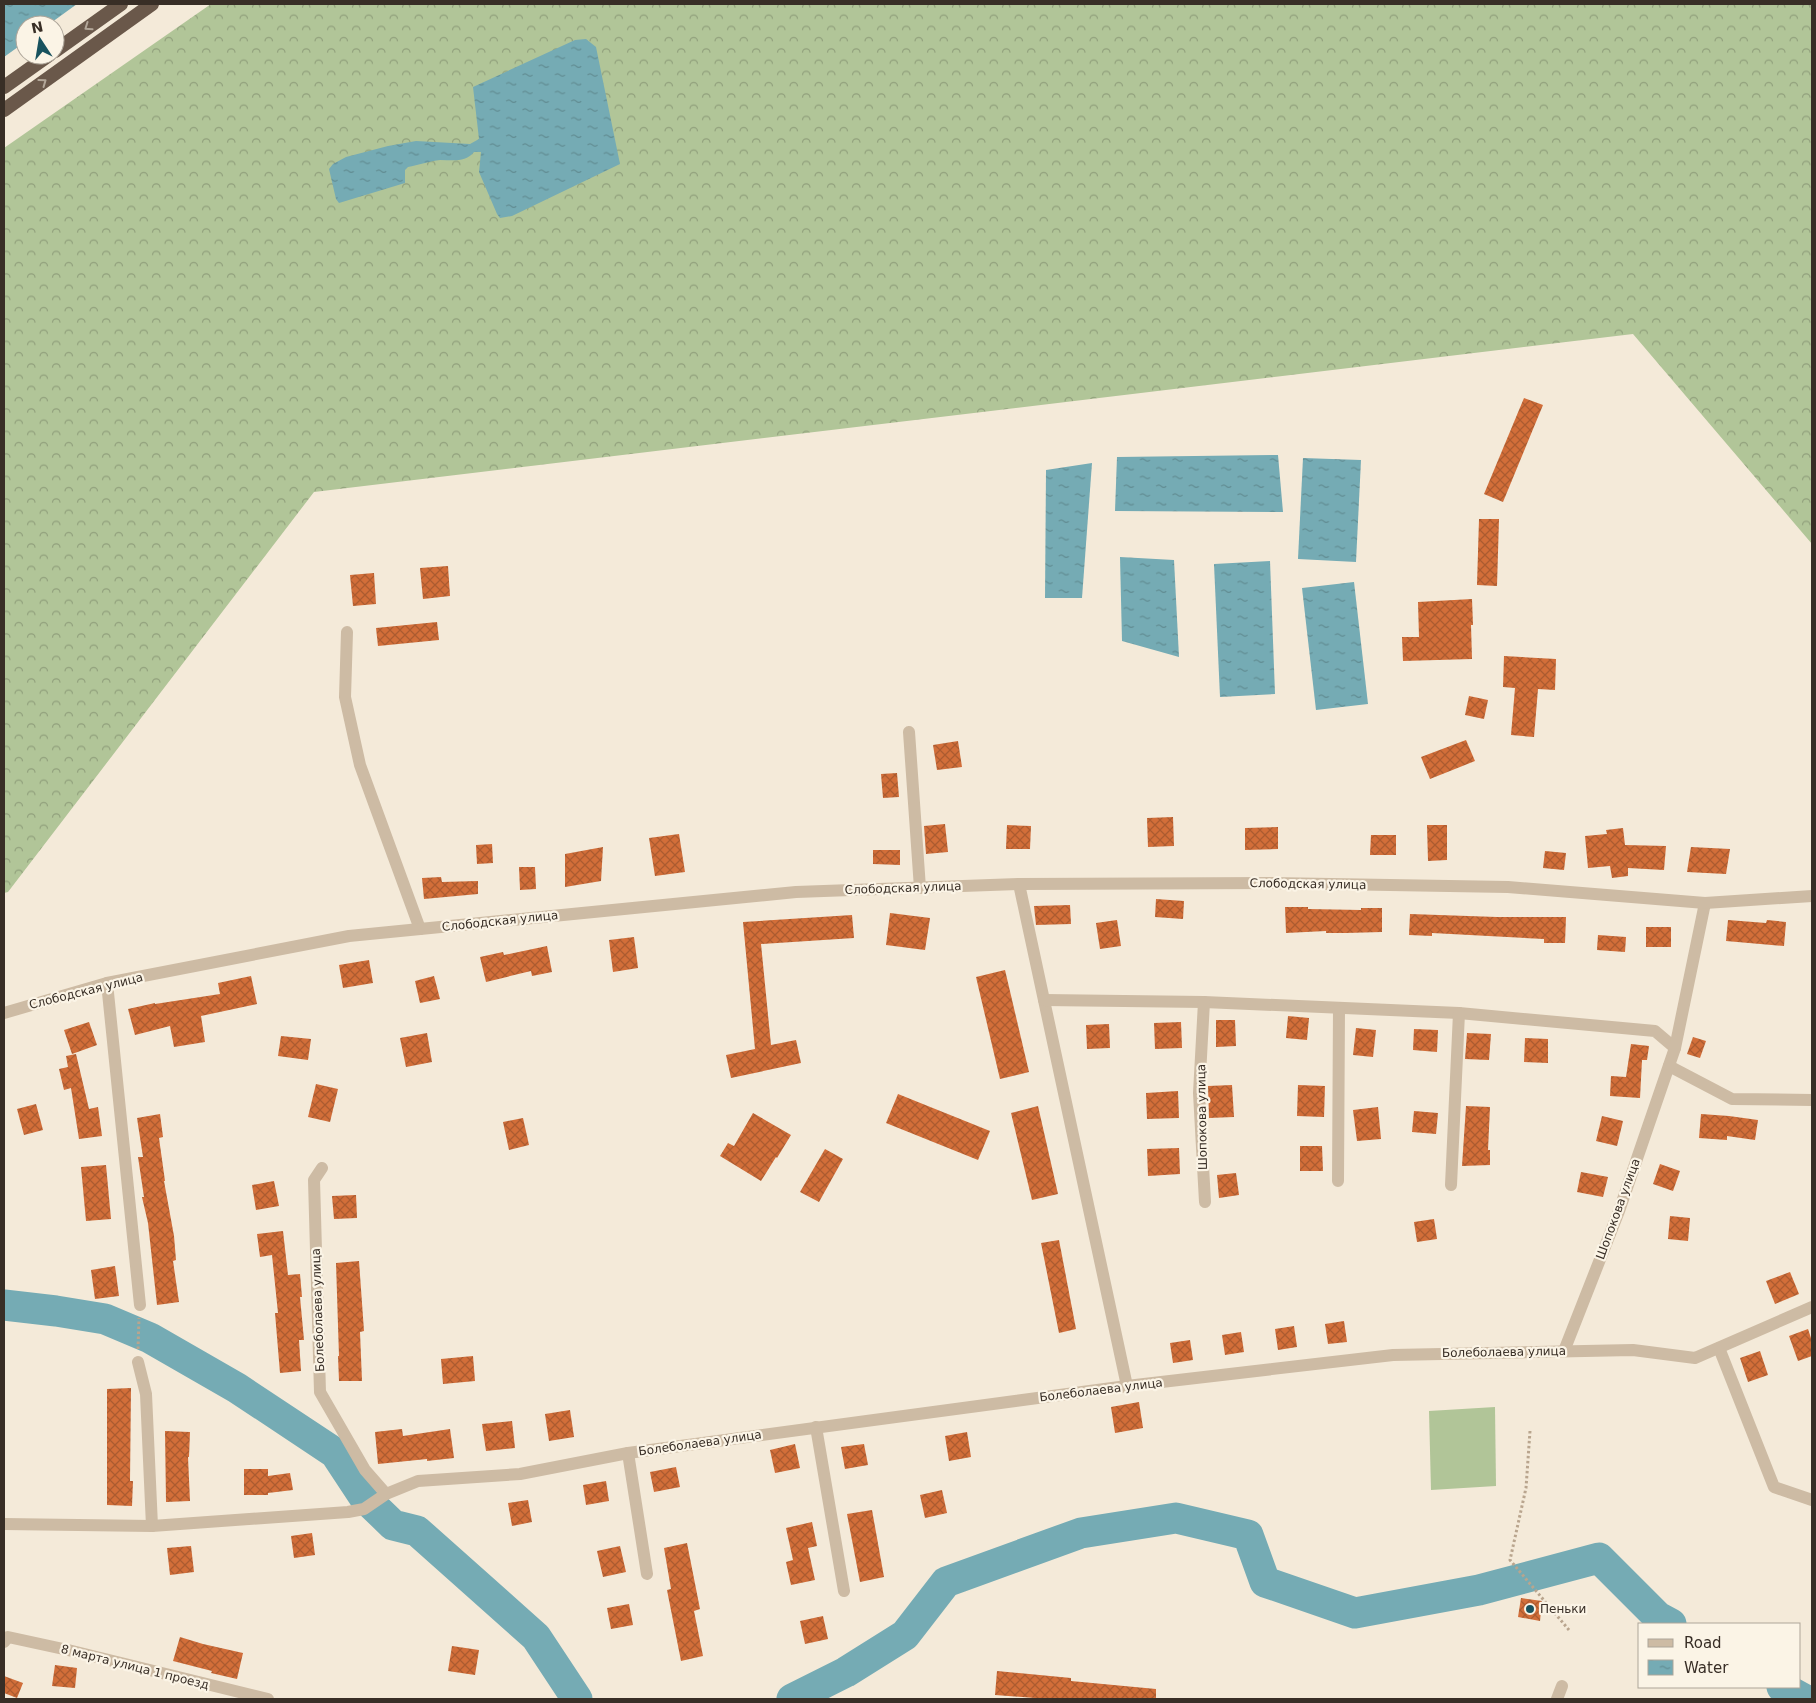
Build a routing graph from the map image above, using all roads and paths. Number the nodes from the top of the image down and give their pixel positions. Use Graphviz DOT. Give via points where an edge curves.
graph roads {
  1 [pos="121,4"];
  2 [pos="152,4"];
  3 [pos="65,43"];
  4 [pos="35,65"];
  5 [pos="4,87"];
  6 [pos="4,110"];
  7 [pos="347,632"];
  8 [pos="909,732"];
  9 [pos="1019,884"];
  10 [pos="920,888"];
  11 [pos="1812,896"];
  12 [pos="1705,904"];
  13 [pos="420,929"];
  14 [pos="107,983"];
  15 [pos="1044,1000"];
  16 [pos="1204,1002"];
  17 [pos="1339,1008"];
  18 [pos="4,1013"];
  19 [pos="1459,1013"];
  20 [pos="1675,1048"];
  21 [pos="1669,1066"];
  22 [pos="1812,1100"];
  23 [pos="322,1168"];
  24 [pos="1338,1181"];
  25 [pos="1451,1185"];
  26 [pos="1205,1202"];
  27 [pos="140,1305"];
  28 [pos="1812,1307"];
  29 [pos="1720,1348"];
  30 [pos="1564,1351"];
  31 [pos="138,1362"];
  32 [pos="1127,1386"];
  33 [pos="816,1427"];
  34 [pos="1530,1431"];
  35 [pos="628,1453"];
  36 [pos="386,1494"];
  37 [pos="1812,1500"];
  38 [pos="4,1524"];
  39 [pos="152,1526"];
  40 [pos="647,1574"];
  41 [pos="844,1591"];
  42 [pos="1568,1630"];
  43 [pos="4,1642"];
  44 [pos="1562,1686"];
  45 [pos="268,1699"];
  46 [pos="1557,1699"];
  1 -- 3 [label="highway, one-way"];
  6 -- 2 [label="highway, one-way"];
  4 -- 5 [label="highway"];
  7 -- 13 [label="street" via="345,697 360,764"];
  8 -- 10 [label="street"];
  9 -- 10 [label="street, Слободская улица"];
  9 -- 12 [label="street, Слободская улица" via="1272,883 1508,887"];
  9 -- 15 [label="street"];
  10 -- 13 [label="street, Слободская улица" via="796,892"];
  11 -- 12 [label="street, Слободская улица"];
  12 -- 20 [label="street, Шопокова улица"];
  13 -- 14 [label="street, Слободская улица" via="349,936"];
  14 -- 18 [label="street, Слободская улица"];
  14 -- 27 [label="street"];
  15 -- 16 [label="street"];
  15 -- 32 [label="street"];
  16 -- 17 [label="street"];
  16 -- 26 [label="street, Шопокова улица" via="1199,1093"];
  17 -- 19 [label="street"];
  17 -- 24 [label="street"];
  19 -- 20 [label="street" via="1655,1031"];
  19 -- 25 [label="street"];
  20 -- 21 [label="street, Шопокова улица"];
  21 -- 22 [label="street" via="1732,1099"];
  21 -- 30 [label="street, Шопокова улица" via="1619,1211"];
  23 -- 36 [label="street, Болеболаева улица" via="314,1180 320,1392 365,1470"];
  27 -- 31 [label="path"];
  28 -- 29 [label="street, Болеболаева улица"];
  29 -- 30 [label="street, Болеболаева улица" via="1695,1358 1633,1350"];
  29 -- 37 [label="street" via="1774,1487"];
  30 -- 32 [label="street, Болеболаева улица" via="1393,1355"];
  31 -- 39 [label="street" via="146,1394"];
  32 -- 33 [label="street, Болеболаева улица"];
  33 -- 35 [label="street, Болеболаева улица"];
  33 -- 41 [label="street"];
  34 -- 42 [label="path" via="1526,1488 1510,1560"];
  35 -- 36 [label="street, Болеболаева улица" via="520,1474 418,1481"];
  35 -- 40 [label="street"];
  36 -- 39 [label="street, Болеболаева улица" via="364,1509 348,1512"];
  38 -- 39 [label="street, Болеболаева улица"];
  43 -- 45 [label="street, 8 марта улица 1 проезд" via="8,1637 42,1644"];
  44 -- 46 [label="street"];
}
